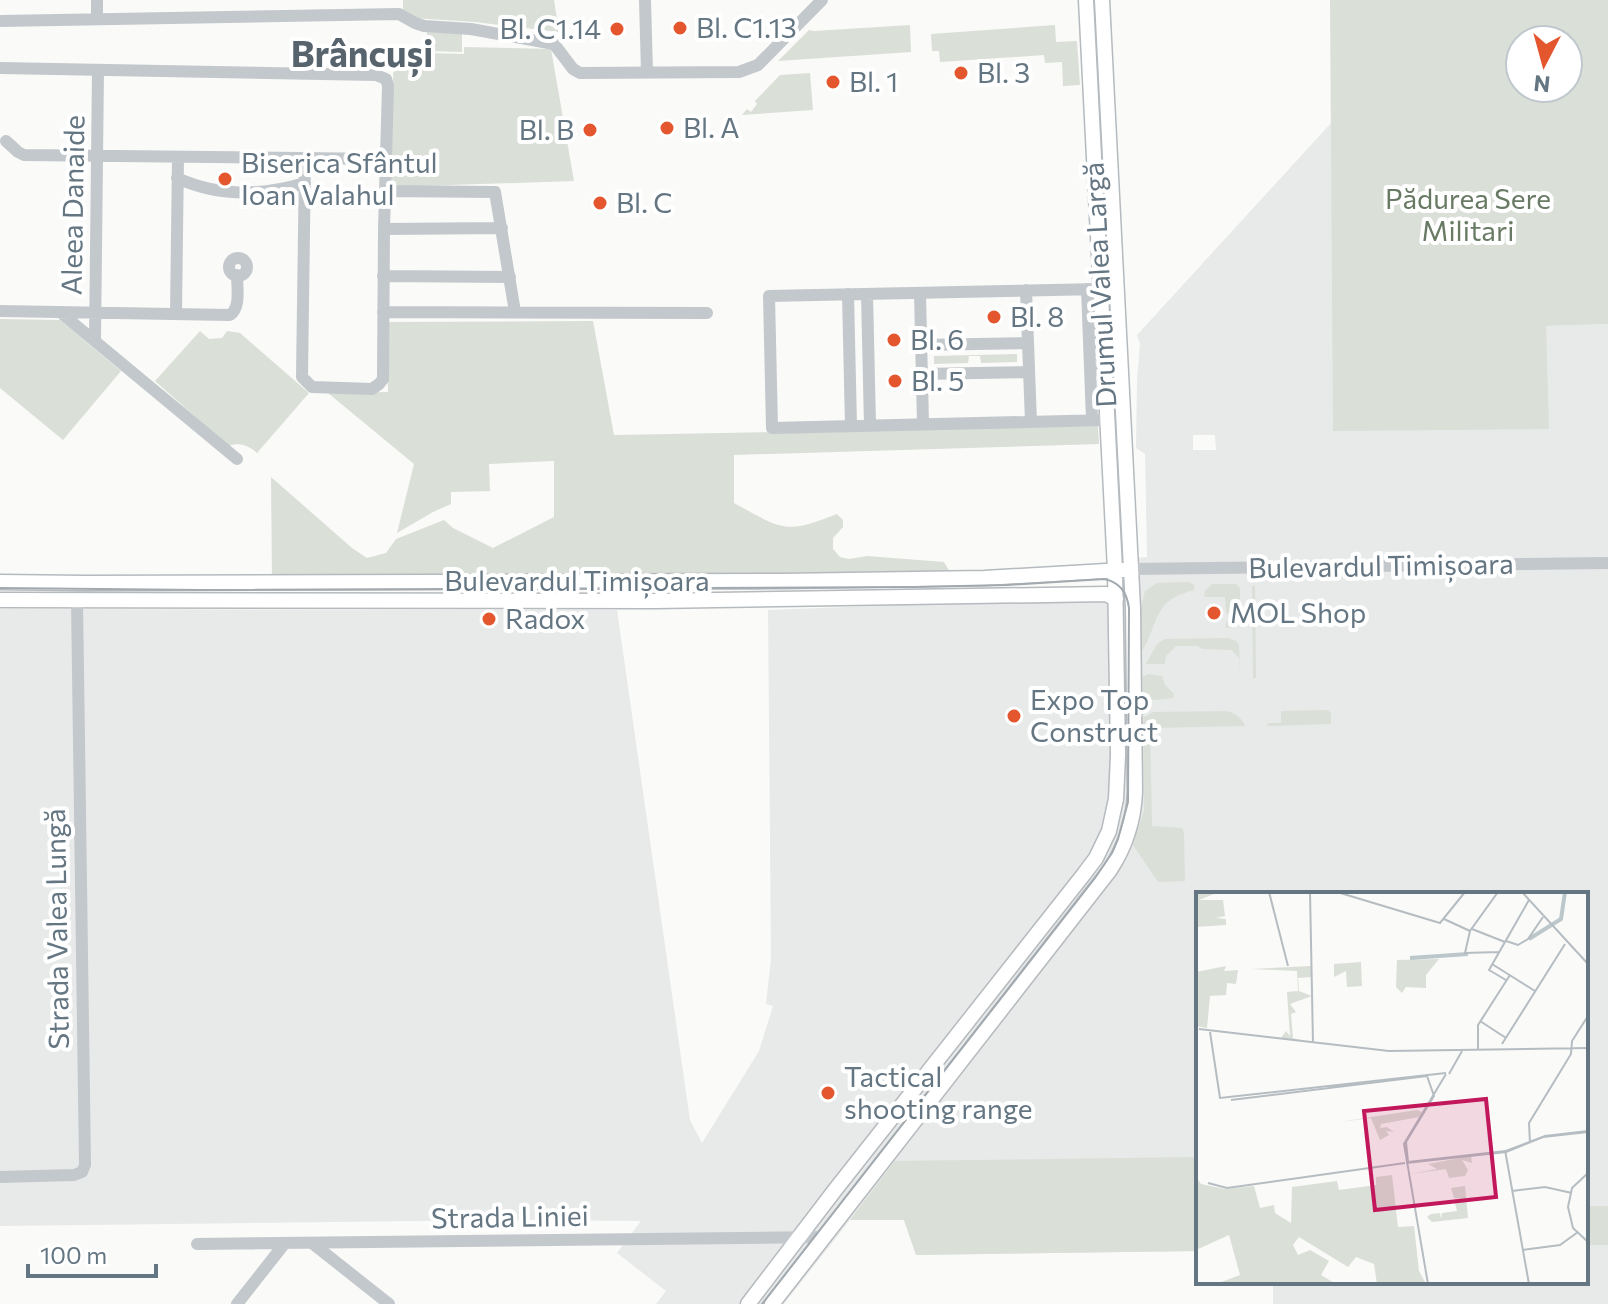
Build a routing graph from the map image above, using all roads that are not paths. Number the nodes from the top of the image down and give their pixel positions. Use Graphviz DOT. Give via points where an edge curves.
graph roads {
  1 [pos="97,0"];
  2 [pos="398,0"];
  3 [pos="645,0"];
  4 [pos="822,0"];
  5 [pos="1086,0"];
  6 [pos="1102,0"];
  7 [pos="399,14"];
  8 [pos="97,19"];
  9 [pos="0,21"];
  10 [pos="1104,30"];
  11 [pos="1087,31"];
  12 [pos="1105,48"];
  13 [pos="1088,49"];
  14 [pos="0,68"];
  15 [pos="98,70"];
  16 [pos="647,72"];
  17 [pos="6,141"];
  18 [pos="97,156"];
  19 [pos="178,157"];
  20 [pos="305,158"];
  21 [pos="386,159"];
  22 [pos="177,178"];
  23 [pos="305,183"];
  24 [pos="385,191"];
  25 [pos="502,228"];
  26 [pos="384,229"];
  27 [pos="237,275"];
  28 [pos="383,276"];
  29 [pos="510,277"];
  30 [pos="1094,289"];
  31 [pos="1026,290"];
  32 [pos="920,293"];
  33 [pos="848,294"];
  34 [pos="867,294"];
  35 [pos="0,311"];
  36 [pos="383,312"];
  37 [pos="515,312"];
  38 [pos="61,313"];
  39 [pos="95,313"];
  40 [pos="707,313"];
  41 [pos="176,314"];
  42 [pos="95,341"];
  43 [pos="1028,343"];
  44 [pos="921,345"];
  45 [pos="1029,372"];
  46 [pos="922,374"];
  47 [pos="1100,420"];
  48 [pos="1031,422"];
  49 [pos="923,424"];
  50 [pos="870,425"];
  51 [pos="851,426"];
  52 [pos="237,459"];
  53 [pos="1608,563"];
  54 [pos="1115,570"];
  55 [pos="1132,577"];
  56 [pos="0,582"];
  57 [pos="463,582"];
  58 [pos="1112,595"];
  59 [pos="0,600"];
  60 [pos="464,600"];
  61 [pos="77,601"];
  62 [pos="1117,791"];
  63 [pos="1135,792"];
  64 [pos="1016,960"];
  65 [pos="1031,972"];
  66 [pos="955,1039"];
  67 [pos="969,1050"];
  68 [pos="0,1177"];
  69 [pos="823,1237"];
  70 [pos="800,1238"];
  71 [pos="285,1243"];
  72 [pos="312,1243"];
  73 [pos="197,1244"];
  74 [pos="237,1304"];
  75 [pos="389,1304"];
  76 [pos="748,1304"];
  77 [pos="772,1304"];
  1 -- 8 [label="street"];
  2 -- 7 [label="street"];
  3 -- 16 [label="street"];
  4 -- 16 [label="street" via="749,69"];
  5 -- 11 [label="main road, Drumul Valea Largă"];
  6 -- 10 [label="main road, Drumul Valea Largă"];
  7 -- 8 [label="street"];
  7 -- 16 [label="street" via="424,26 554,44 580,73"];
  8 -- 9 [label="street"];
  10 -- 11 [label="main road"];
  10 -- 12 [label="main road, Drumul Valea Largă"];
  11 -- 13 [label="main road, Drumul Valea Largă"];
  12 -- 13 [label="main road"];
  12 -- 55 [label="main road, Drumul Valea Largă"];
  13 -- 30 [label="main road, Drumul Valea Largă"];
  14 -- 15 [label="street"];
  15 -- 18 [label="street, Aleea Danaide"];
  15 -- 21 [label="street" via="384,77"];
  17 -- 18 [label="street" via="24,155"];
  18 -- 19 [label="street"];
  18 -- 39 [label="street, Aleea Danaide"];
  19 -- 20 [label="street"];
  19 -- 22 [label="street"];
  20 -- 21 [label="street"];
  20 -- 23 [label="street"];
  21 -- 24 [label="street"];
  22 -- 23 [label="street" via="232,193"];
  22 -- 41 [label="street"];
  23 -- 36 [label="street" via="302,377 312,387 372,389 379,384"];
  24 -- 25 [label="street" via="495,192"];
  24 -- 26 [label="street"];
  25 -- 26 [label="street"];
  25 -- 29 [label="street"];
  26 -- 28 [label="street"];
  27 -- 41 [label="street" via="234,313"];
  28 -- 29 [label="street"];
  28 -- 36 [label="street"];
  29 -- 37 [label="street"];
  30 -- 31 [label="street"];
  30 -- 47 [label="main road, Drumul Valea Largă"];
  31 -- 32 [label="street"];
  31 -- 43 [label="street"];
  32 -- 34 [label="street"];
  32 -- 44 [label="street"];
  33 -- 34 [label="street"];
  33 -- 51 [label="street"];
  33 -- 51 [label="street" via="769,296 769,312 772,428"];
  34 -- 50 [label="street"];
  35 -- 38 [label="street"];
  36 -- 37 [label="street"];
  37 -- 40 [label="street"];
  38 -- 39 [label="street"];
  38 -- 42 [label="street"];
  39 -- 41 [label="street"];
  39 -- 42 [label="street, Aleea Danaide"];
  42 -- 52 [label="street"];
  43 -- 44 [label="street"];
  43 -- 45 [label="street"];
  44 -- 46 [label="street"];
  45 -- 46 [label="street"];
  45 -- 48 [label="street"];
  46 -- 49 [label="street"];
  47 -- 48 [label="street"];
  47 -- 54 [label="main road, Drumul Valea Largă"];
  48 -- 49 [label="street"];
  49 -- 50 [label="street"];
  50 -- 51 [label="street"];
  53 -- 55 [label="street, Bulevardul Timișoara" via="1154,569"];
  54 -- 55 [label="main road, Bulevardul Timișoara"];
  54 -- 57 [label="main road, Bulevardul Timișoara" via="984,578"];
  54 -- 58 [label="main road, Drumul Valea Largă"];
  55 -- 58 [label="main road"];
  55 -- 63 [label="main road, Drumul Valea Largă"];
  56 -- 57 [label="main road, Bulevardul Timișoara"];
  57 -- 60 [label="main road"];
  58 -- 60 [label="main road, Bulevardul Timișoara"];
  58 -- 62 [label="main road, Drumul Valea Largă"];
  59 -- 61 [label="main road, Bulevardul Timișoara"];
  60 -- 61 [label="main road, Bulevardul Timișoara"];
  61 -- 68 [label="street, Strada Valea Lungă" via="85,1165 74,1175"];
  62 -- 63 [label="main road"];
  62 -- 64 [label="main road, Drumul Valea Largă" via="1109,831 1096,858"];
  63 -- 65 [label="main road, Drumul Valea Largă" via="1128,835 1116,861"];
  64 -- 65 [label="main road"];
  64 -- 66 [label="main road, Drumul Valea Largă"];
  65 -- 67 [label="main road, Drumul Valea Largă"];
  66 -- 67 [label="main road"];
  66 -- 70 [label="main road, Drumul Valea Largă"];
  67 -- 69 [label="main road, Drumul Valea Largă"];
  69 -- 70 [label="street, Strada Liniei"];
  69 -- 77 [label="main road, Drumul Valea Largă"];
  70 -- 72 [label="street, Strada Liniei"];
  70 -- 76 [label="main road, Drumul Valea Largă"];
  71 -- 72 [label="street, Strada Liniei"];
  71 -- 73 [label="street, Strada Liniei"];
  71 -- 74 [label="street"];
  72 -- 75 [label="street"];
}
